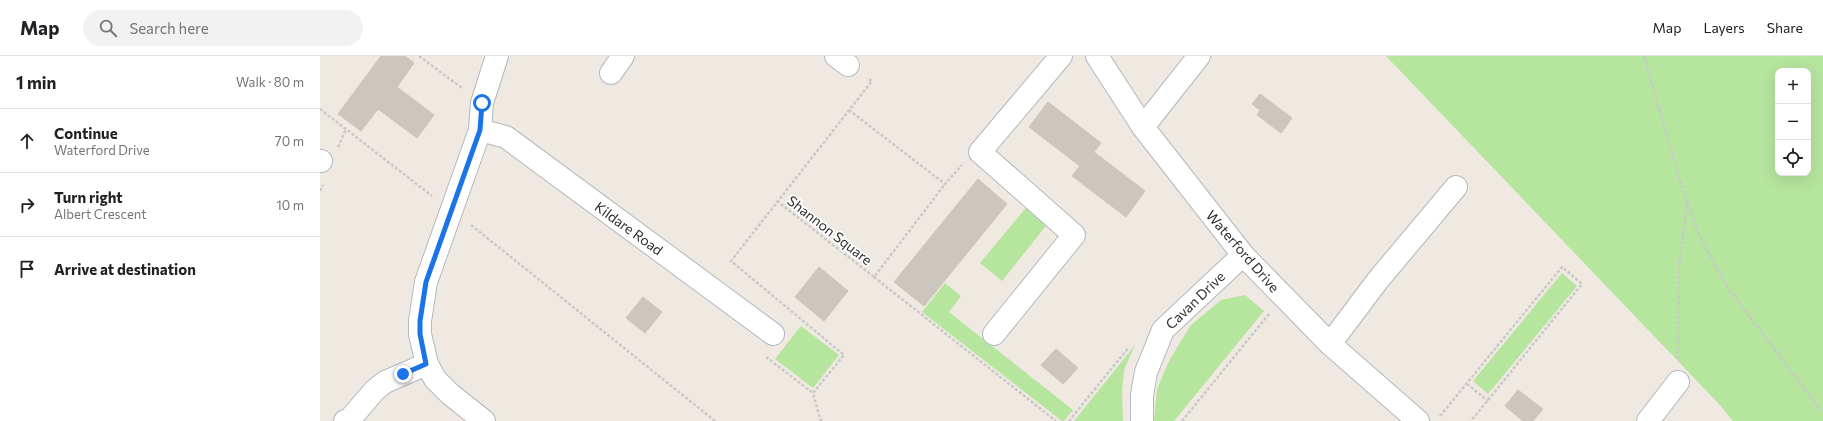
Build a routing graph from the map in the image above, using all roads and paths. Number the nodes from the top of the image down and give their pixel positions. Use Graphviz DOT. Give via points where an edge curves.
graph roads {
  1 [pos="419,56"];
  2 [pos="497,56"];
  3 [pos="1061,56"];
  4 [pos="1097,56"];
  5 [pos="1199,56"];
  6 [pos="1644,56"];
  7 [pos="842,61"];
  8 [pos="482,103"];
  9 [pos="320,109"];
  10 [pos="849,110"];
  11 [pos="1143,127"];
  12 [pos="480,130"];
  13 [pos="980,152"];
  14 [pos="945,184"];
  15 [pos="419,186"];
  16 [pos="1456,186"];
  17 [pos="777,201"];
  18 [pos="1688,202"];
  19 [pos="452,210"];
  20 [pos="1243,254"];
  21 [pos="874,277"];
  22 [pos="1284,296"];
  23 [pos="773,334"];
  24 [pos="994,334"];
  25 [pos="1132,344"];
  26 [pos="1330,344"];
  27 [pos="426,364"];
  28 [pos="1678,382"];
  29 [pos="1466,384"];
  30 [pos="1488,401"];
  31 [pos="1823,413"];
  32 [pos="820,420"];
  33 [pos="345,421"];
  34 [pos="484,421"];
  35 [pos="715,421"];
  36 [pos="1056,421"];
  37 [pos="1069,421"];
  38 [pos="1142,421"];
  39 [pos="1182,421"];
  40 [pos="1418,421"];
  41 [pos="1436,421"];
  42 [pos="1472,421"];
  43 [pos="1648,421"];
  1 -- 8 [label="path"];
  2 -- 8 [label="street"];
  3 -- 13 [label="street"];
  4 -- 11 [label="street, Waterford Drive"];
  5 -- 11 [label="street"];
  6 -- 18 [label="path"];
  7 -- 10 [label="path" via="872,81"];
  8 -- 12 [label="street"];
  9 -- 15 [label="path"];
  10 -- 14 [label="path"];
  10 -- 17 [label="path"];
  11 -- 20 [label="street, Waterford Drive"];
  12 -- 19 [label="street"];
  12 -- 23 [label="street, Kildare Road" via="506,137"];
  13 -- 14 [label="path, Shannon Square" via="976,148"];
  13 -- 24 [label="street" via="1074,235"];
  14 -- 21 [label="path, Shannon Square"];
  16 -- 26 [label="street" via="1378,280"];
  17 -- 21 [label="path, Shannon Square"];
  17 -- 32 [label="path" via="731,261 844,355 813,393"];
  18 -- 28 [label="path" via="1679,265"];
  18 -- 31 [label="path" via="1699,235 1727,287"];
  19 -- 27 [label="street" via="426,282 422,305 420,334"];
  19 -- 35 [label="path"];
  20 -- 22 [label="street, Waterford Drive"];
  20 -- 38 [label="street, Cavan Drive" via="1163,330 1146,372 1142,396"];
  21 -- 36 [label="path"];
  22 -- 26 [label="street, Waterford Drive"];
  22 -- 39 [label="path"];
  25 -- 37 [label="path"];
  26 -- 40 [label="street, Waterford Drive"];
  27 -- 33 [label="street" via="385,382 350,419"];
  27 -- 34 [label="street" via="450,394"];
  28 -- 43 [label="street"];
  29 -- 30 [label="path"];
  29 -- 30 [label="path" via="1562,268 1582,284"];
  29 -- 41 [label="path"];
  30 -- 42 [label="path"];
}
